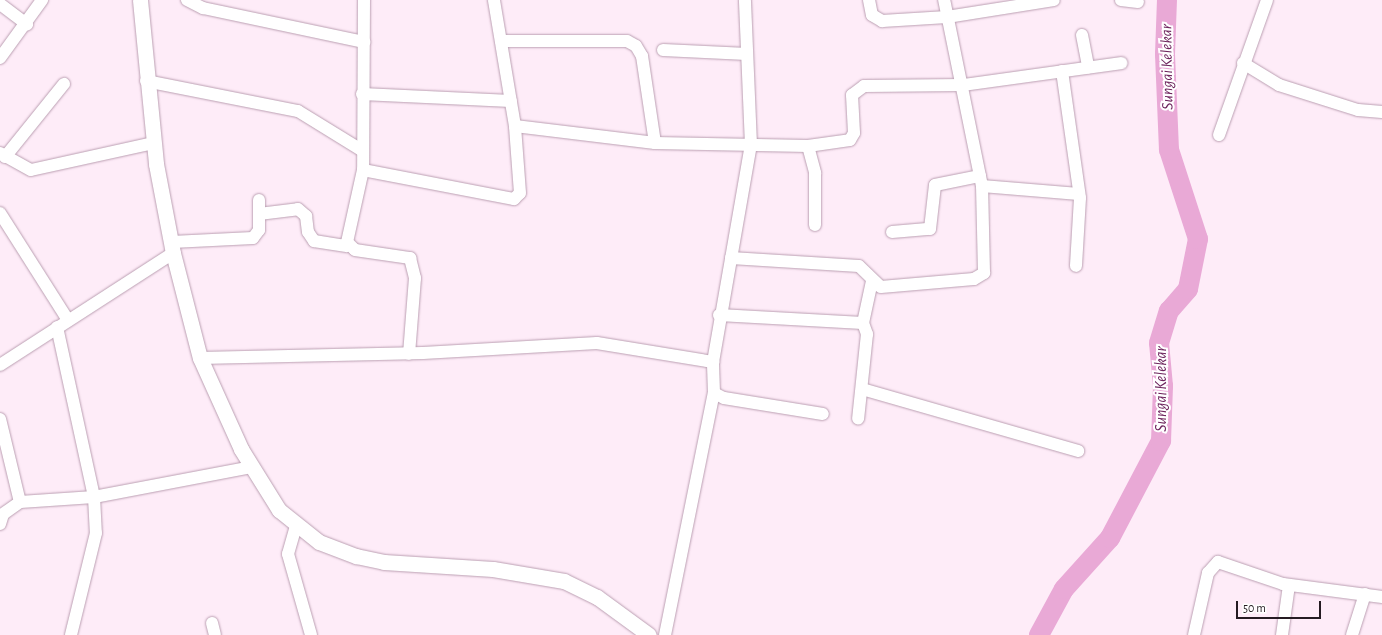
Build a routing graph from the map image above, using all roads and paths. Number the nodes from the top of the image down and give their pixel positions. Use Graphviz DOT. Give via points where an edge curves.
graph roads {
  1 [pos="42,0"];
  2 [pos="140,0"];
  3 [pos="187,0"];
  4 [pos="364,0"];
  5 [pos="494,0"];
  6 [pos="744,0"];
  7 [pos="869,0"];
  8 [pos="944,0"];
  9 [pos="1054,0"];
  10 [pos="1120,0"];
  11 [pos="1267,0"];
  12 [pos="1138,2"];
  13 [pos="0,4"];
  14 [pos="947,17"];
  15 [pos="27,24"];
  16 [pos="1082,35"];
  17 [pos="501,41"];
  18 [pos="364,42"];
  19 [pos="663,50"];
  20 [pos="747,54"];
  21 [pos="0,58"];
  22 [pos="1121,63"];
  23 [pos="1243,63"];
  24 [pos="1088,67"];
  25 [pos="1062,71"];
  26 [pos="146,81"];
  27 [pos="64,84"];
  28 [pos="963,85"];
  29 [pos="362,94"];
  30 [pos="511,101"];
  31 [pos="1382,112"];
  32 [pos="515,126"];
  33 [pos="1219,134"];
  34 [pos="154,143"];
  35 [pos="655,143"];
  36 [pos="752,145"];
  37 [pos="808,146"];
  38 [pos="363,151"];
  39 [pos="3,155"];
  40 [pos="362,170"];
  41 [pos="981,181"];
  42 [pos="1079,194"];
  43 [pos="259,200"];
  44 [pos="0,213"];
  45 [pos="259,214"];
  46 [pos="815,225"];
  47 [pos="892,232"];
  48 [pos="347,246"];
  49 [pos="172,247"];
  50 [pos="731,258"];
  51 [pos="1076,266"];
  52 [pos="872,281"];
  53 [pos="719,315"];
  54 [pos="68,320"];
  55 [pos="863,323"];
  56 [pos="57,327"];
  57 [pos="408,354"];
  58 [pos="200,358"];
  59 [pos="713,362"];
  60 [pos="0,365"];
  61 [pos="862,389"];
  62 [pos="714,393"];
  63 [pos="823,414"];
  64 [pos="0,419"];
  65 [pos="858,419"];
  66 [pos="1078,451"];
  67 [pos="252,467"];
  68 [pos="94,497"];
  69 [pos="20,502"];
  70 [pos="0,524"];
  71 [pos="296,526"];
  72 [pos="1289,585"];
  73 [pos="1365,594"];
  74 [pos="1382,597"];
  75 [pos="212,623"];
  76 [pos="72,635"];
  77 [pos="215,635"];
  78 [pos="311,635"];
  79 [pos="649,635"];
  80 [pos="665,635"];
  81 [pos="1194,635"];
  82 [pos="1282,635"];
  83 [pos="1352,635"];
  1 -- 15 [label="street"];
  2 -- 26 [label="street"];
  3 -- 18 [label="street" via="203,8"];
  4 -- 18 [label="street"];
  5 -- 17 [label="street"];
  6 -- 20 [label="street"];
  7 -- 14 [label="street" via="872,16 878,20"];
  8 -- 14 [label="street"];
  9 -- 14 [label="street"];
  10 -- 12 [label="street"];
  11 -- 23 [label="street"];
  13 -- 15 [label="street"];
  14 -- 28 [label="street"];
  15 -- 21 [label="street"];
  16 -- 24 [label="street"];
  17 -- 30 [label="street"];
  17 -- 35 [label="street" via="627,42 636,46 642,56"];
  18 -- 29 [label="street"];
  19 -- 20 [label="street"];
  20 -- 36 [label="street"];
  22 -- 24 [label="street"];
  23 -- 31 [label="street" via="1279,85 1358,110"];
  23 -- 33 [label="street"];
  24 -- 25 [label="street"];
  25 -- 28 [label="street"];
  25 -- 42 [label="street"];
  26 -- 34 [label="street"];
  26 -- 38 [label="street" via="298,111"];
  27 -- 39 [label="street"];
  28 -- 37 [label="street" via="858,88 852,95 853,137 846,142"];
  28 -- 41 [label="street"];
  29 -- 30 [label="street"];
  29 -- 38 [label="street"];
  30 -- 32 [label="street"];
  32 -- 35 [label="street"];
  32 -- 40 [label="street" via="521,189 514,199"];
  34 -- 39 [label="street" via="31,170"];
  34 -- 49 [label="street"];
  35 -- 36 [label="street"];
  36 -- 37 [label="street"];
  36 -- 50 [label="street"];
  37 -- 46 [label="street" via="815,174"];
  38 -- 40 [label="street"];
  40 -- 48 [label="street"];
  41 -- 42 [label="street"];
  41 -- 47 [label="street" via="934,185 930,229"];
  41 -- 52 [label="street" via="986,267 980,277 881,288"];
  42 -- 51 [label="street"];
  43 -- 45 [label="street"];
  44 -- 54 [label="street"];
  45 -- 48 [label="street" via="298,209 306,216 308,232 314,242"];
  45 -- 49 [label="street" via="259,230 253,238"];
  48 -- 57 [label="street" via="355,250 410,258 415,278"];
  49 -- 54 [label="street"];
  49 -- 58 [label="street"];
  50 -- 52 [label="street" via="859,266 867,270"];
  50 -- 53 [label="street"];
  52 -- 55 [label="street"];
  53 -- 55 [label="street"];
  53 -- 59 [label="street"];
  54 -- 56 [label="street"];
  55 -- 61 [label="street" via="867,334"];
  56 -- 60 [label="street"];
  56 -- 68 [label="street"];
  57 -- 58 [label="street"];
  57 -- 59 [label="street" via="597,343"];
  58 -- 67 [label="street" via="220,408"];
  59 -- 62 [label="street"];
  61 -- 65 [label="street"];
  61 -- 66 [label="street"];
  62 -- 63 [label="street" via="724,398"];
  62 -- 80 [label="street"];
  64 -- 69 [label="street"];
  67 -- 68 [label="street"];
  67 -- 71 [label="street" via="279,510"];
  68 -- 69 [label="street"];
  68 -- 76 [label="street" via="94,551"];
  69 -- 70 [label="street" via="3,514"];
  71 -- 78 [label="street" via="288,554"];
  71 -- 79 [label="street" via="319,542 356,556 384,562 493,569 564,581 597,597"];
  72 -- 73 [label="street"];
  72 -- 81 [label="street" via="1227,564 1213,564"];
  72 -- 82 [label="street"];
  73 -- 74 [label="street"];
  73 -- 83 [label="street"];
  75 -- 77 [label="street"];
}
